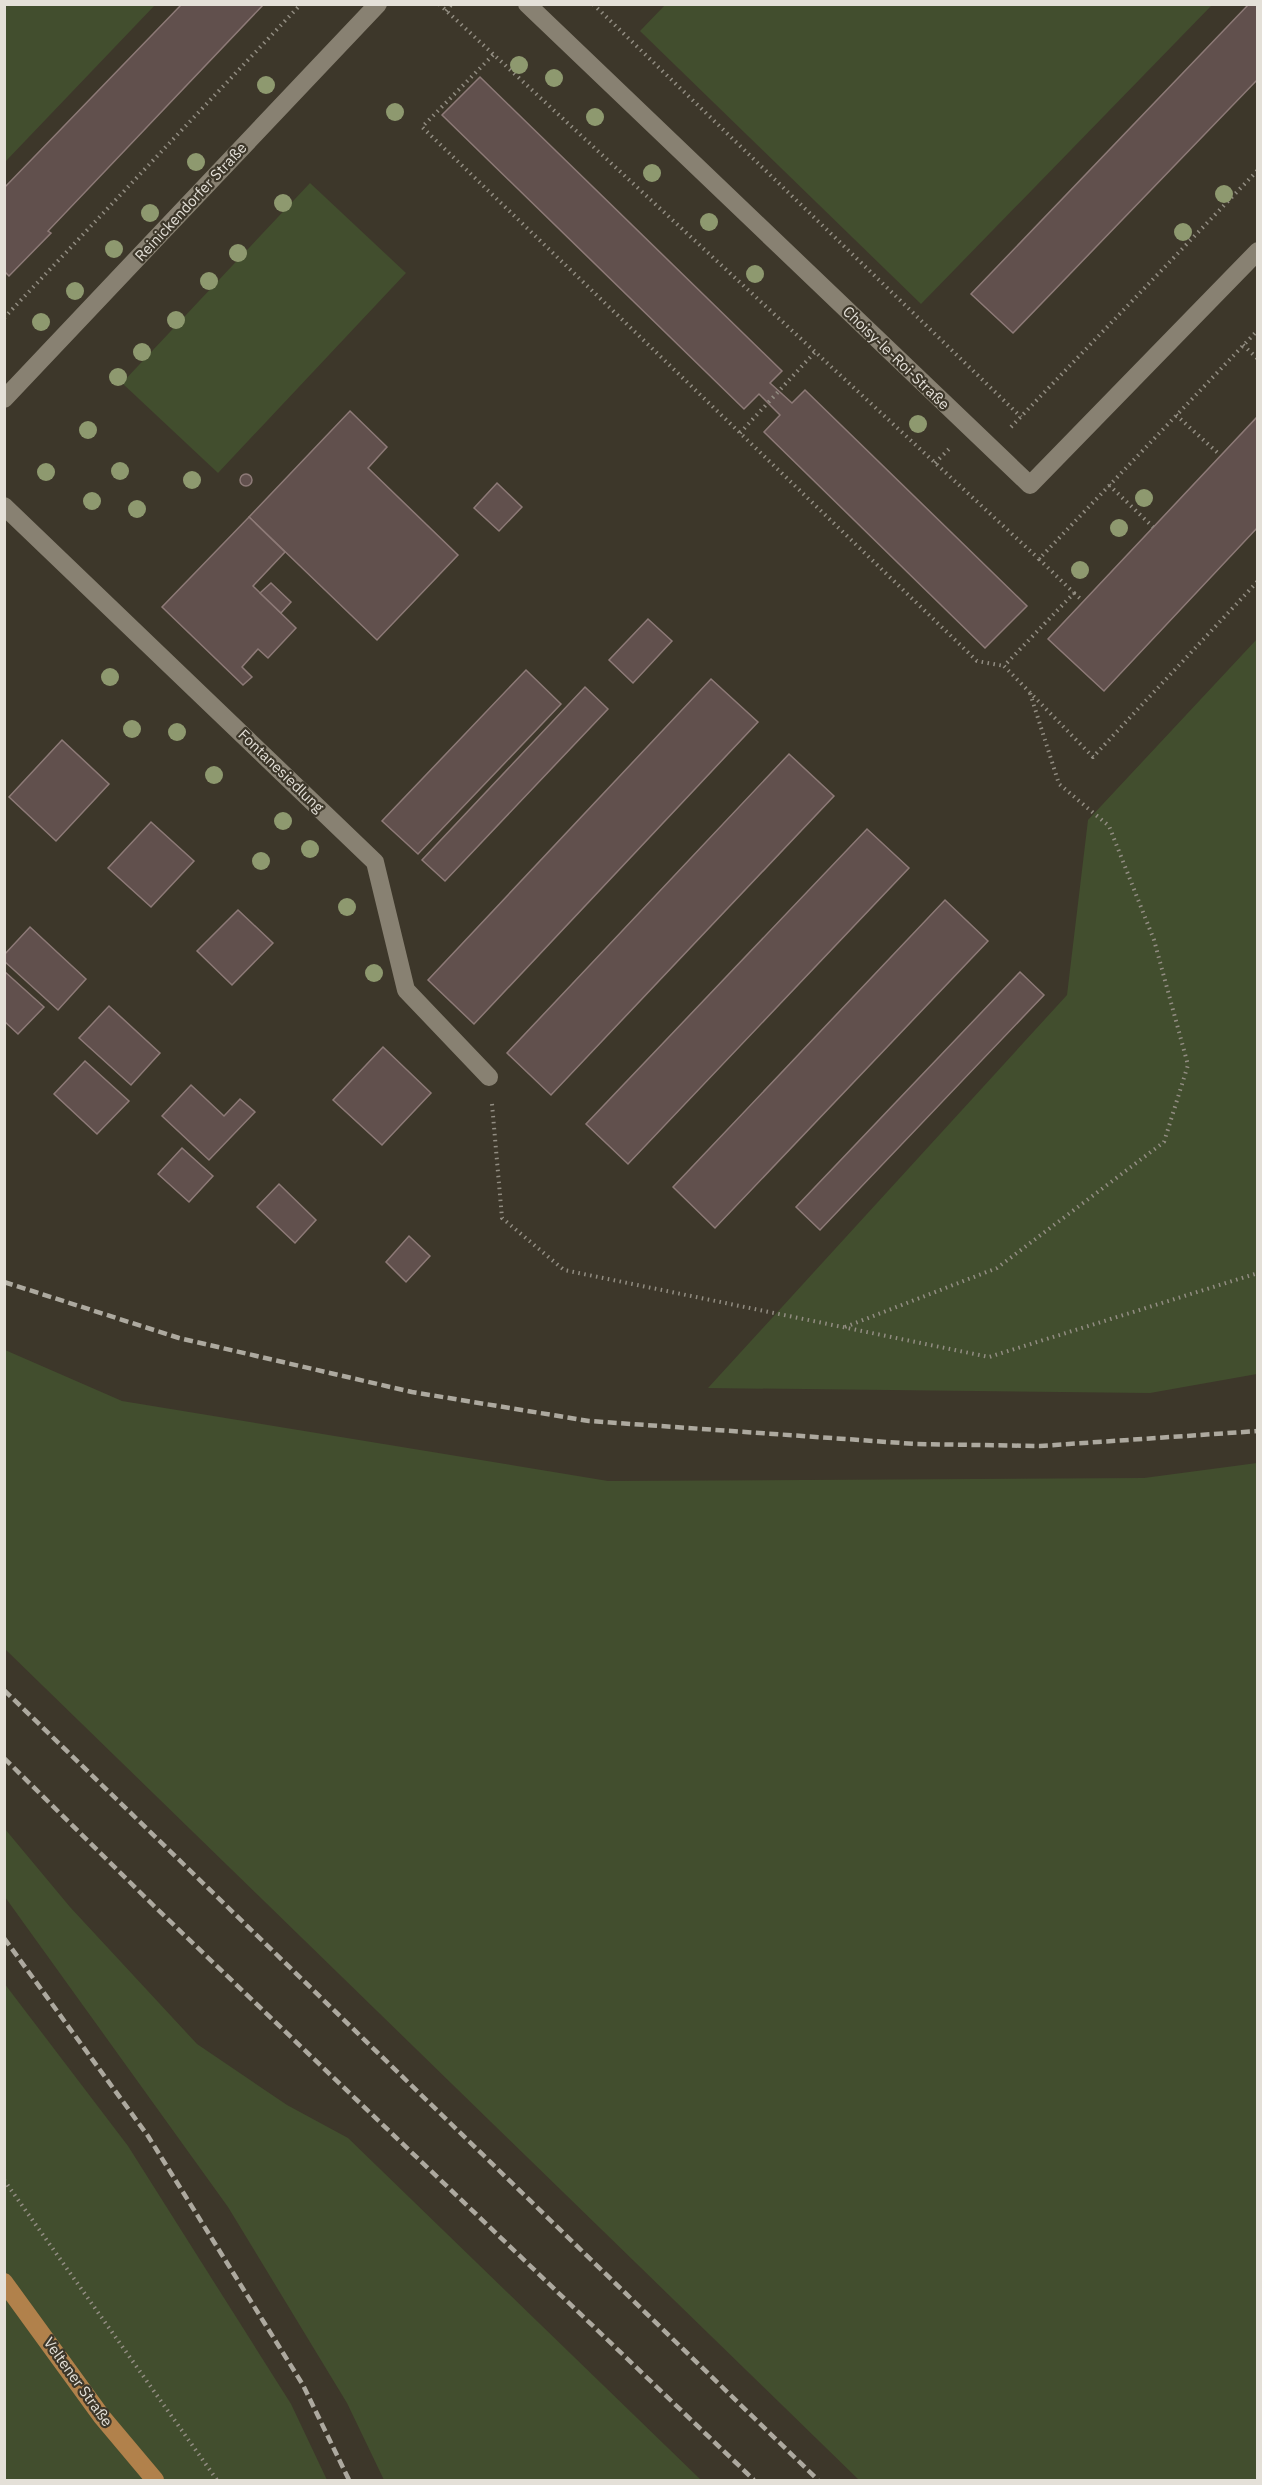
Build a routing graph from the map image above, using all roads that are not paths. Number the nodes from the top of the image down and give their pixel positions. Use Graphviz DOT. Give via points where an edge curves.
graph roads {
  1 [pos="378,4"];
  2 [pos="527,4"];
  3 [pos="1257,252"];
  4 [pos="4,399"];
  5 [pos="4,506"];
  6 [pos="489,1077"];
  7 [pos="4,2282"];
  8 [pos="155,2481"];
  1 -- 4 [label="street, Reinickendorfer Straße"];
  2 -- 3 [label="street, Choisy-le-Roi-Straße" via="1030,485"];
  5 -- 6 [label="street, Fontanesiedlung" via="375,862 406,990"];
  7 -- 8 [label="main road, Veltener Straße" via="102,2417"];
}
